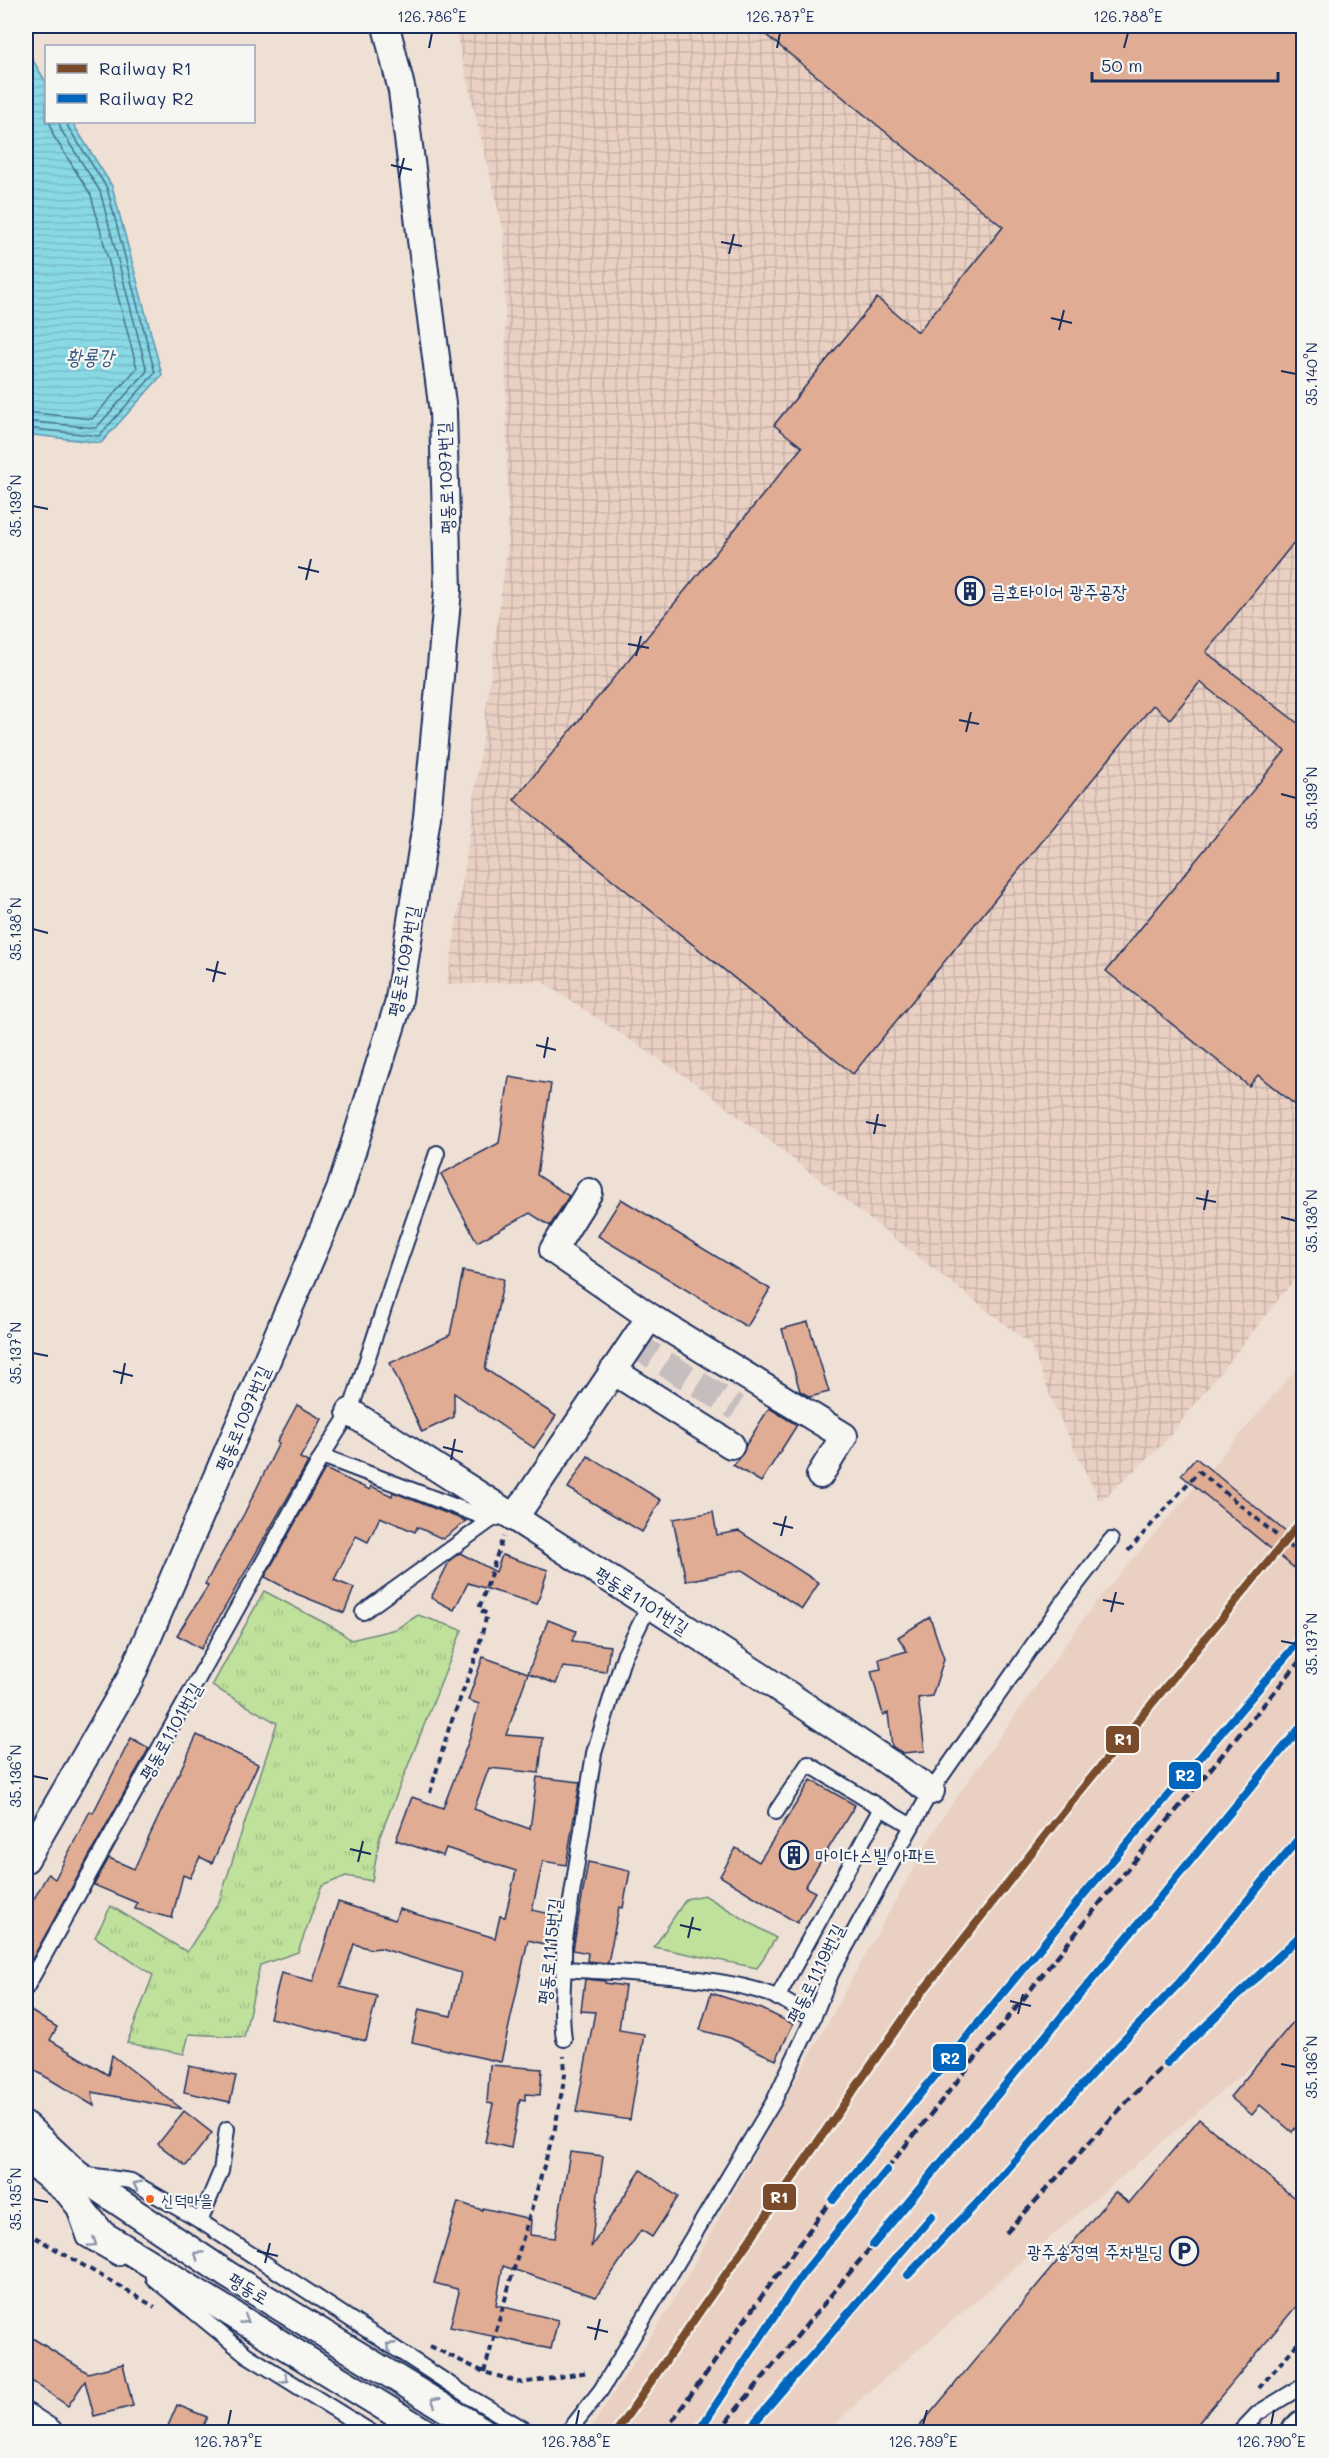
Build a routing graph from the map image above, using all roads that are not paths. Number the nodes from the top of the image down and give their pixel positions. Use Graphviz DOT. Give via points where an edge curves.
graph roads {
  1 [pos="386,26"];
  2 [pos="437,1153"];
  3 [pos="589,1192"];
  4 [pos="650,1317"];
  5 [pos="613,1371"];
  6 [pos="350,1412"];
  7 [pos="730,1445"];
  8 [pos="322,1456"];
  9 [pos="820,1475"];
  10 [pos="506,1517"];
  11 [pos="1111,1540"];
  12 [pos="649,1606"];
  13 [pos="363,1612"];
  14 [pos="931,1791"];
  15 [pos="881,1808"];
  16 [pos="776,1812"];
  17 [pos="912,1826"];
  18 [pos="26,1859"];
  19 [pos="565,1969"];
  20 [pos="26,1988"];
  21 [pos="777,1998"];
  22 [pos="813,2018"];
  23 [pos="564,2039"];
  24 [pos="26,2127"];
  25 [pos="227,2129"];
  26 [pos="28,2155"];
  27 [pos="72,2183"];
  28 [pos="200,2222"];
  29 [pos="1304,2385"];
  30 [pos="26,2417"];
  31 [pos="1304,2427"];
  32 [pos="49,2433"];
  33 [pos="371,2433"];
  34 [pos="425,2433"];
  35 [pos="484,2433"];
  36 [pos="529,2433"];
  37 [pos="568,2433"];
  38 [pos="1240,2433"];
  39 [pos="1299,2433"];
  1 -- 18 [label="street, 평동로1097번길" via="402,91 443,412 448,590 428,817 398,1005 340,1190 135,1668"];
  2 -- 6 [label="lane, 평동로1101번길"];
  3 -- 4 [label="street" via="553,1250"];
  4 -- 5 [label="street"];
  4 -- 9 [label="street" via="844,1436"];
  5 -- 7 [label="street"];
  5 -- 10 [label="street"];
  6 -- 8 [label="lane, 평동로1101번길"];
  6 -- 10 [label="street, 평동로1101번길"];
  8 -- 10 [label="lane"];
  8 -- 20 [label="lane, 평동로1101번길"];
  10 -- 12 [label="street, 평동로1101번길"];
  10 -- 13 [label="lane"];
  11 -- 14 [label="lane, 평동로1119번길"];
  12 -- 14 [label="street, 평동로1101번길"];
  12 -- 19 [label="lane, 평동로1115번길" via="624,1656 594,1753 564,1946"];
  14 -- 17 [label="lane, 평동로1119번길"];
  15 -- 16 [label="lane" via="808,1764"];
  15 -- 17 [label="lane"];
  15 -- 21 [label="lane"];
  17 -- 22 [label="lane, 평동로1119번길" via="831,1974"];
  19 -- 21 [label="lane" via="694,1980 736,1986"];
  19 -- 23 [label="lane, 평동로1115번길" via="560,2016"];
  21 -- 22 [label="lane"];
  22 -- 37 [label="lane, 평동로1119번길" via="774,2101 601,2390"];
  24 -- 27 [label="street, 평동로"];
  25 -- 28 [label="lane" via="221,2171"];
  26 -- 27 [label="street, 평동로"];
  28 -- 27 [label="lane, one-way" via="131,2181"];
  27 -- 33 [label="lane, one-way" via="85,2239 156,2279 247,2355"];
  27 -- 34 [label="street, 평동로, one-way" via="102,2234"];
  35 -- 27 [label="street, 평동로, one-way"];
  36 -- 28 [label="lane, one-way"];
  29 -- 38 [label="lane" via="1258,2413"];
  30 -- 32 [label="street"];
  31 -- 39 [label="main road"];
}
